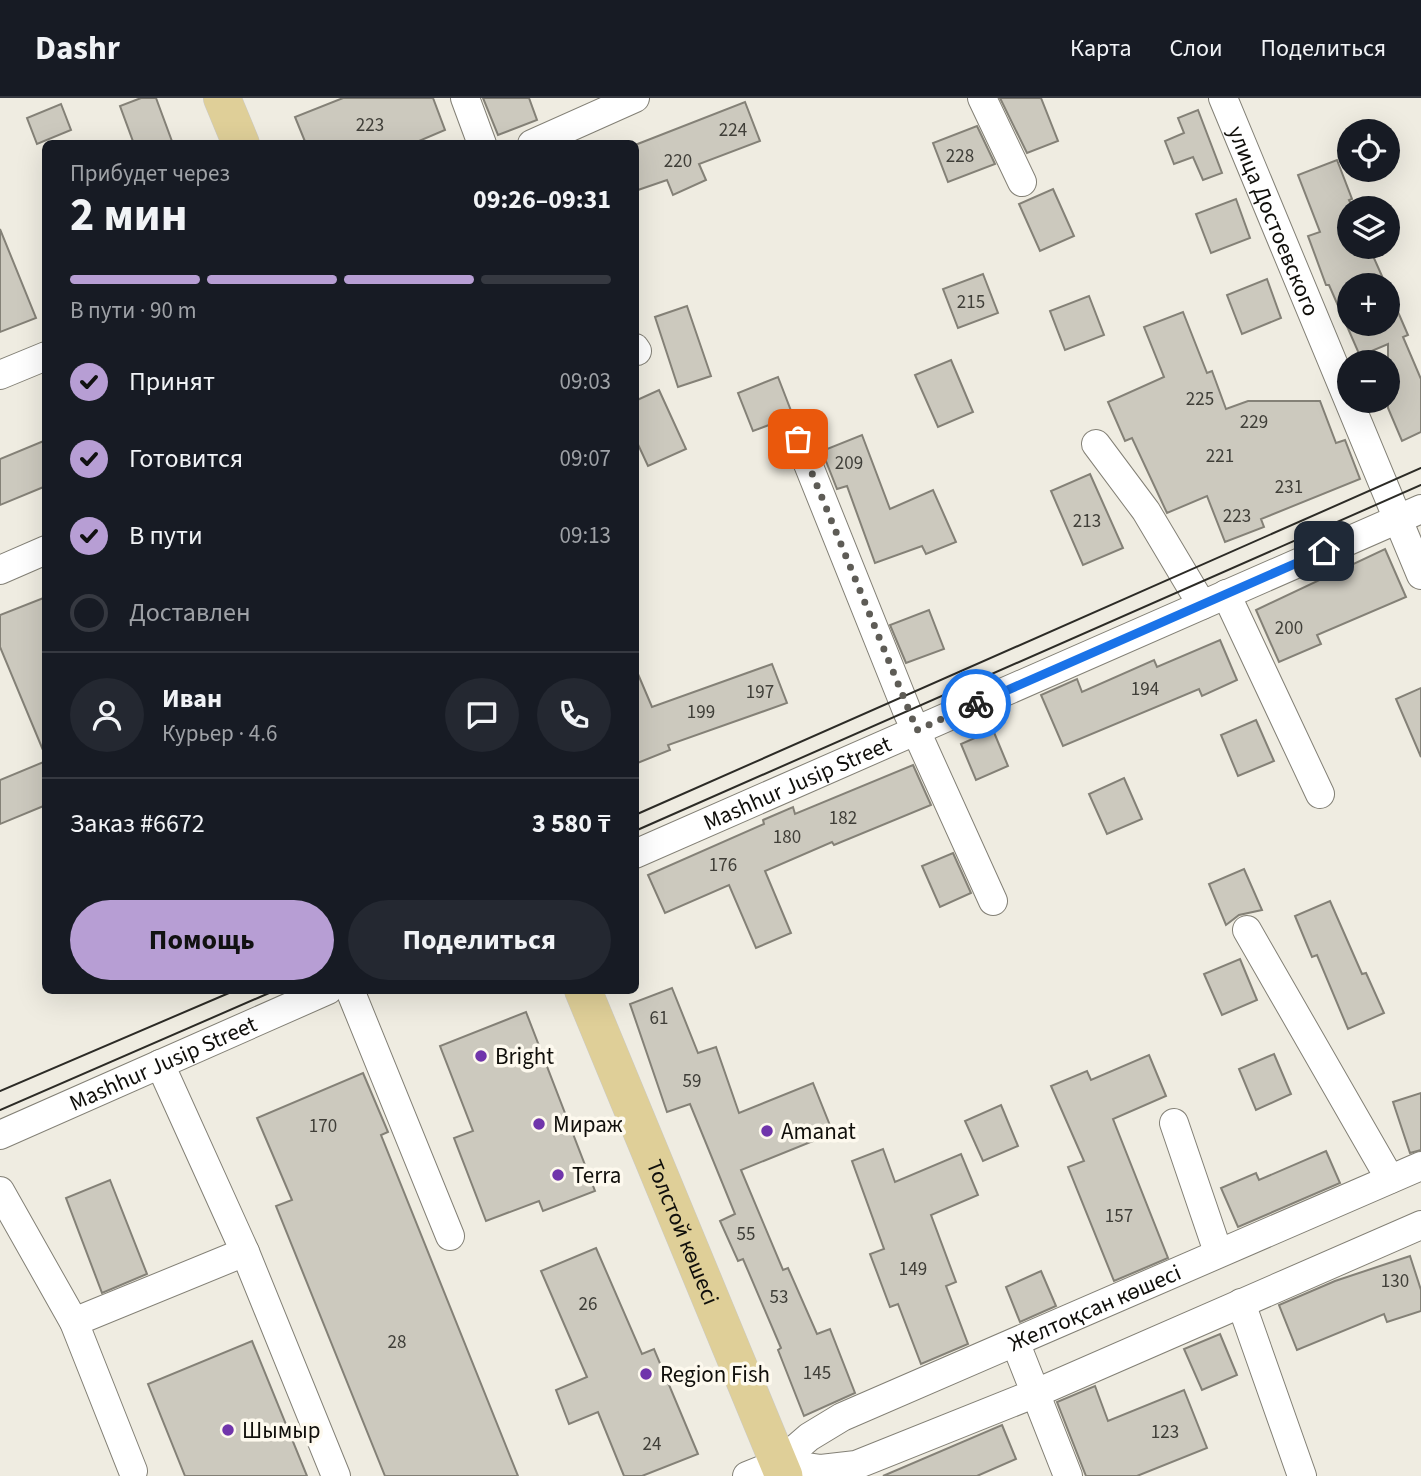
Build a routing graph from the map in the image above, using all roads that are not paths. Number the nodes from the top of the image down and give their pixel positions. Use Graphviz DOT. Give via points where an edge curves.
graph roads {
  1 [pos="222,98"];
  2 [pos="465,98"];
  3 [pos="635,98"];
  4 [pos="982,98"];
  5 [pos="1223,98"];
  6 [pos="239,140"];
  7 [pos="481,140"];
  8 [pos="545,140"];
  9 [pos="1022,182"];
  10 [pos="42,358"];
  11 [pos="0,375"];
  12 [pos="798,439"];
  13 [pos="1096,444"];
  14 [pos="1409,514"];
  15 [pos="42,552"];
  16 [pos="0,570"];
  17 [pos="1421,575"];
  18 [pos="1214,599"];
  19 [pos="917,730"];
  20 [pos="1320,794"];
  21 [pos="639,853"];
  22 [pos="993,901"];
  23 [pos="1247,930"];
  24 [pos="319,994"];
  25 [pos="352,994"];
  26 [pos="585,994"];
  27 [pos="160,1064"];
  28 [pos="1174,1123"];
  29 [pos="0,1135"];
  30 [pos="1421,1166"];
  31 [pos="1390,1179"];
  32 [pos="0,1191"];
  33 [pos="1418,1234"];
  34 [pos="450,1236"];
  35 [pos="245,1252"];
  36 [pos="1218,1252"];
  37 [pos="1241,1303"];
  38 [pos="74,1322"];
  39 [pos="1016,1344"];
  40 [pos="1035,1393"];
  41 [pos="133,1471"];
  42 [pos="770,1472"];
  43 [pos="336,1476"];
  44 [pos="1068,1476"];
  45 [pos="1302,1476"];
  1 -- 6 [label="main road"];
  2 -- 7 [label="street"];
  3 -- 8 [label="street"];
  4 -- 9 [label="street"];
  5 -- 14 [label="street, улица Достоевского"];
  10 -- 11 [label="street"];
  12 -- 19 [label="street"];
  13 -- 18 [label="street"];
  14 -- 17 [label="street, улица Достоевского"];
  14 -- 18 [label="street, Mashhur Jusip Street"];
  15 -- 16 [label="street"];
  18 -- 19 [label="street, Mashhur Jusip Street"];
  18 -- 20 [label="street"];
  19 -- 21 [label="street, Mashhur Jusip Street"];
  19 -- 22 [label="street"];
  23 -- 31 [label="street"];
  24 -- 27 [label="street, Mashhur Jusip Street"];
  25 -- 34 [label="street"];
  26 -- 42 [label="main road, Толстой көшесі"];
  27 -- 29 [label="street, Mashhur Jusip Street"];
  27 -- 35 [label="street"];
  28 -- 36 [label="street"];
  30 -- 31 [label="street, Желтоқсан көшесі"];
  31 -- 36 [label="street, Желтоқсан көшесі"];
  32 -- 38 [label="street"];
  33 -- 37 [label="street"];
  35 -- 38 [label="street"];
  35 -- 43 [label="street"];
  36 -- 39 [label="street, Желтоқсан көшесі"];
  37 -- 40 [label="street"];
  37 -- 45 [label="street"];
  38 -- 41 [label="street"];
  39 -- 40 [label="street"];
  39 -- 42 [label="street, Желтоқсан көшесі" via="842,1417 809,1437"];
  40 -- 42 [label="street" via="856,1465"];
  40 -- 44 [label="street"];
}
